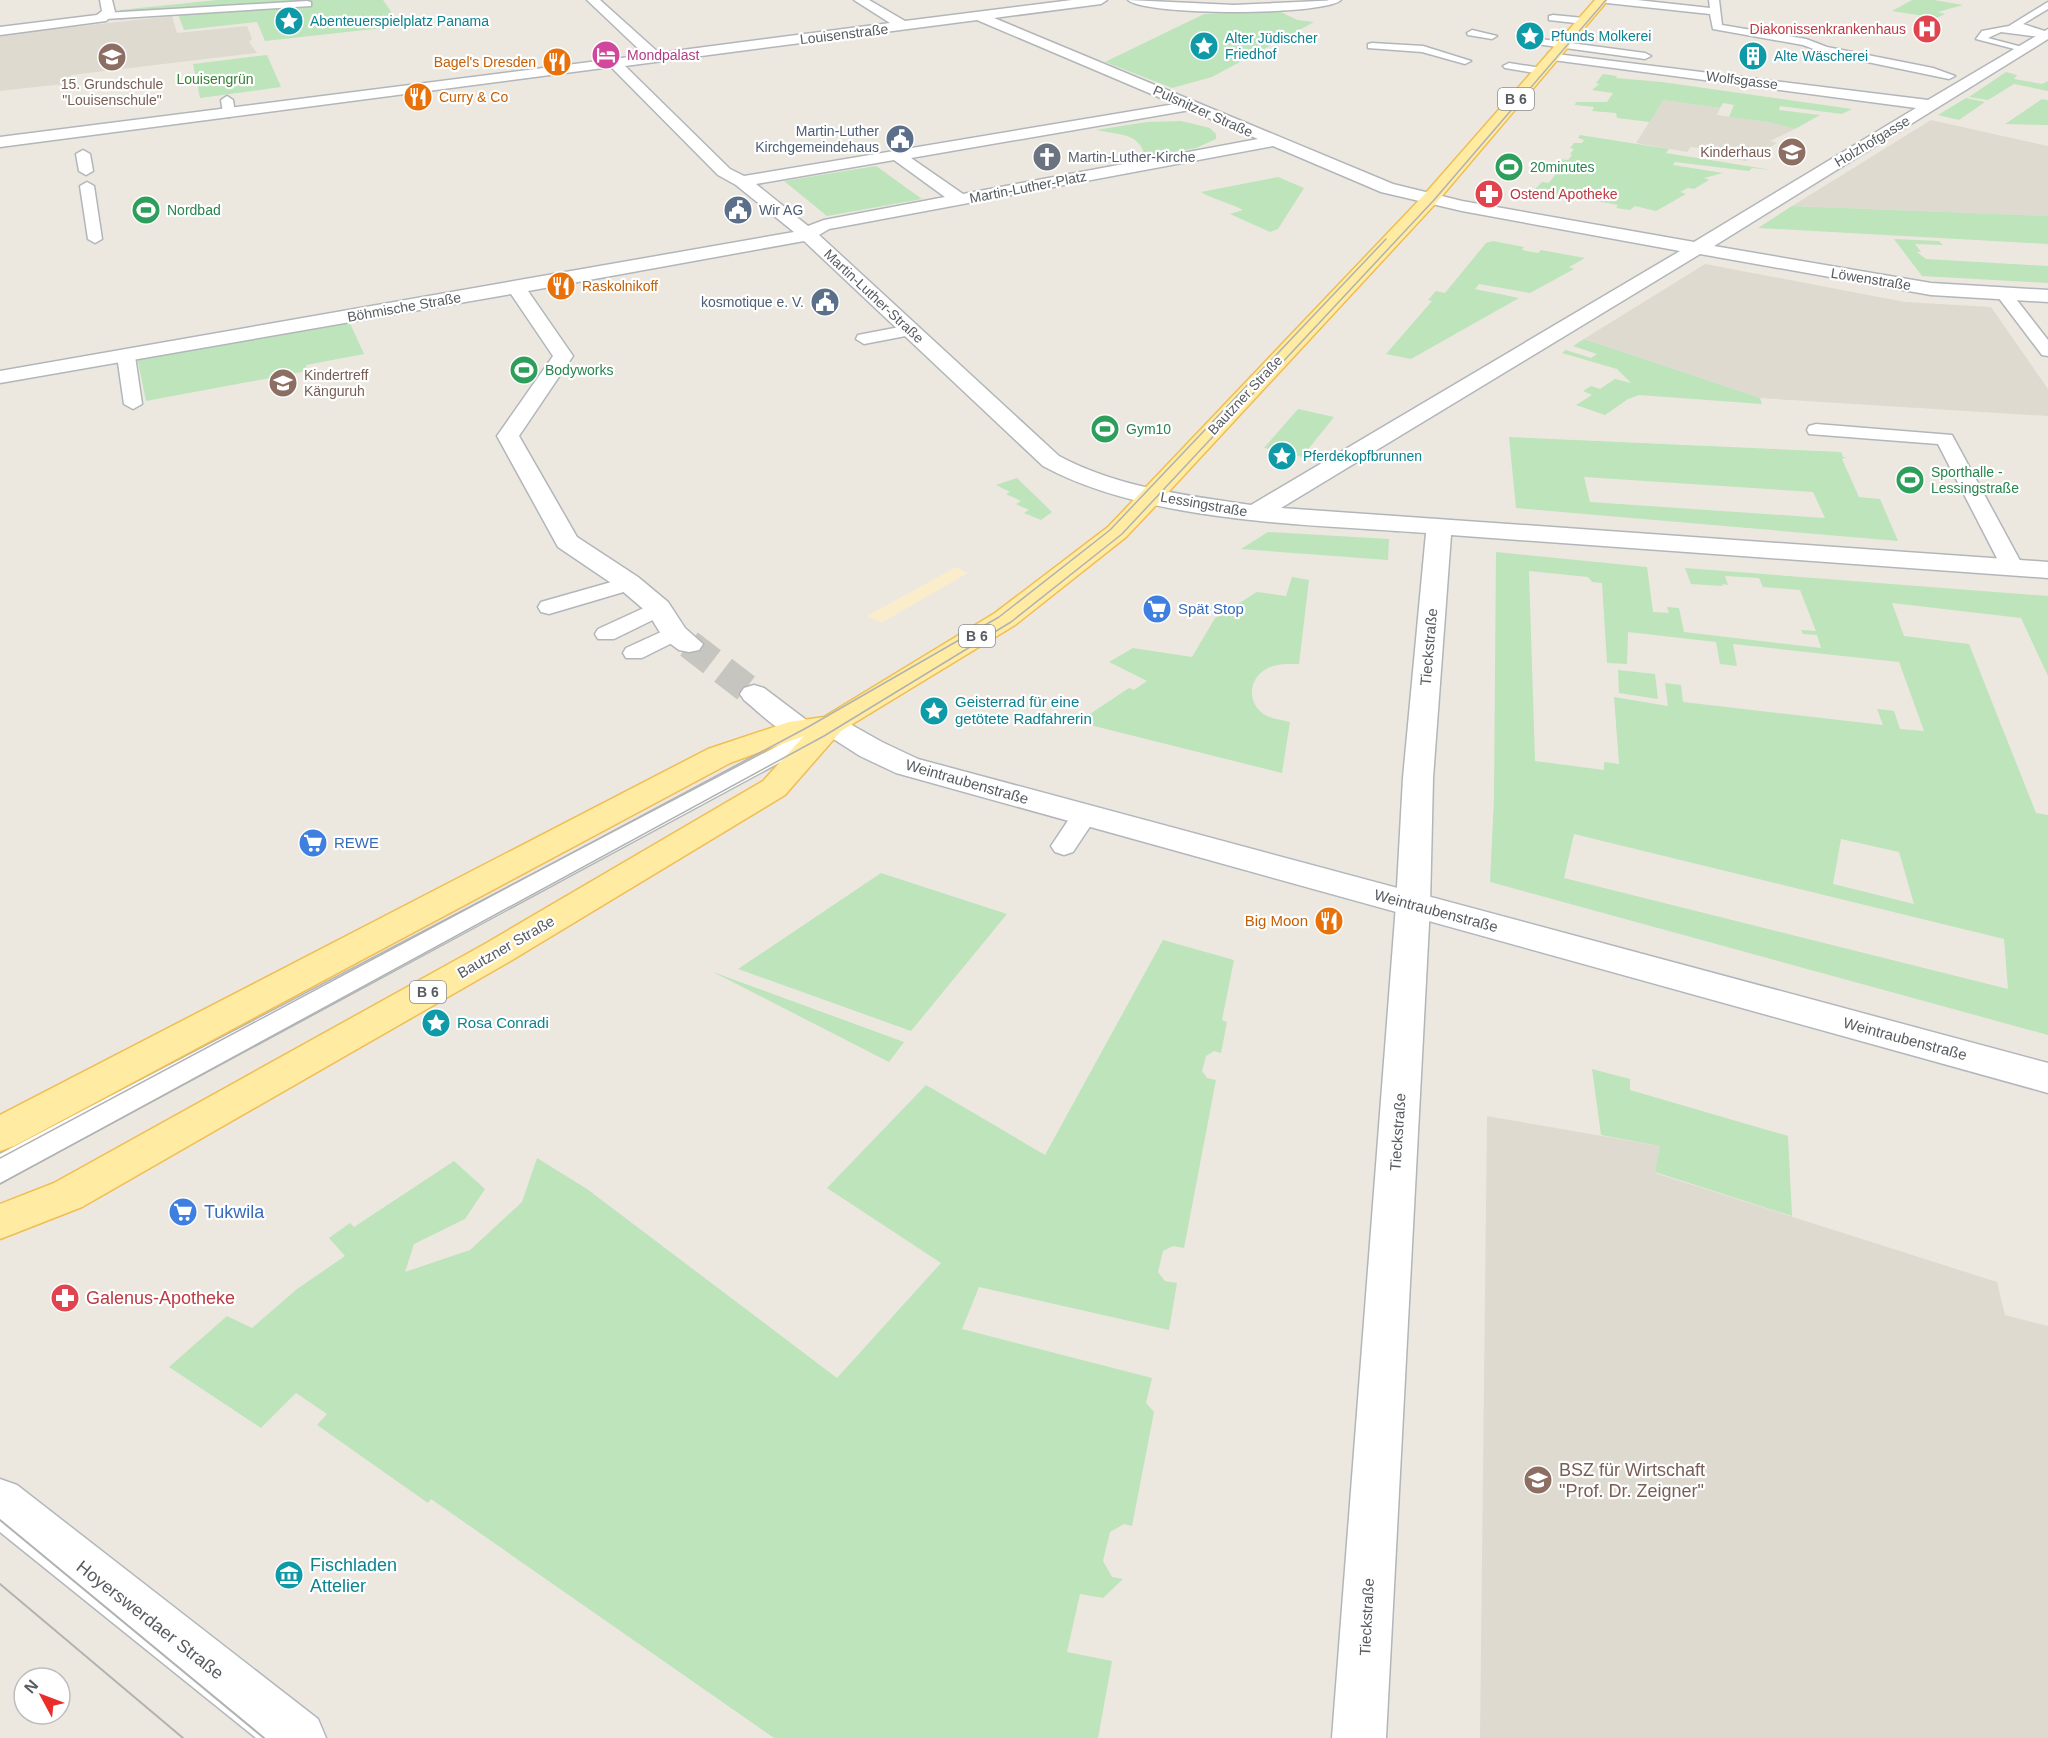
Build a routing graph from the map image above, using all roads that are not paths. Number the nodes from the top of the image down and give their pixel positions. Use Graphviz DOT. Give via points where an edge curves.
graph roads {
  1 [pos="106,0"];
  2 [pos="593,0"];
  3 [pos="860,0"];
  4 [pos="1101,0"];
  5 [pos="1134,0"];
  6 [pos="1333,0"];
  7 [pos="1602,0"];
  8 [pos="1607,0"];
  9 [pos="1690,0"];
  10 [pos="307,4"];
  11 [pos="1713,4"];
  12 [pos="2048,5"];
  13 [pos="105,16"];
  14 [pos="979,16"];
  15 [pos="1553,18"];
  16 [pos="1584,21"];
  17 [pos="903,26"];
  18 [pos="0,31"];
  19 [pos="1472,33"];
  20 [pos="2047,33"];
  21 [pos="1492,36"];
  22 [pos="1533,41"];
  23 [pos="1372,46"];
  24 [pos="1559,49"];
  25 [pos="2022,50"];
  26 [pos="652,54"];
  27 [pos="1646,56"];
  28 [pos="1466,61"];
  29 [pos="615,64"];
  30 [pos="1509,66"];
  31 [pos="1541,70"];
  32 [pos="1915,73"];
  33 [pos="1949,76"];
  34 [pos="1972,80"];
  35 [pos="1931,105"];
  36 [pos="1190,106"];
  37 [pos="1273,141"];
  38 [pos="0,142"];
  39 [pos="84,154"];
  40 [pos="897,155"];
  41 [pos="742,181"];
  42 [pos="1430,199"];
  43 [pos="960,200"];
  44 [pos="807,234"];
  45 [pos="95,239"];
  46 [pos="1696,249"];
  47 [pos="516,287"];
  48 [pos="2003,293"];
  49 [pos="2048,296"];
  50 [pos="910,330"];
  51 [pos="864,339"];
  52 [pos="2048,351"];
  53 [pos="126,356"];
  54 [pos="0,377"];
  55 [pos="133,404"];
  56 [pos="1816,430"];
  57 [pos="1152,495"];
  58 [pos="1255,513"];
  59 [pos="1439,526"];
  60 [pos="2013,568"];
  61 [pos="2048,570"];
  62 [pos="629,583"];
  63 [pos="549,607"];
  64 [pos="659,608"];
  65 [pos="606,634"];
  66 [pos="681,639"];
  67 [pos="634,653"];
  68 [pos="754,694"];
  69 [pos="815,726"];
  70 [pos="1084,816"];
  71 [pos="1064,846"];
  72 [pos="1413,905"];
  73 [pos="2048,1078"];
  74 [pos="0,1135"];
  75 [pos="0,1170"];
  76 [pos="0,1222"];
  77 [pos="0,1502"];
  78 [pos="299,1738"];
  79 [pos="1359,1738"];
  1 -- 13 [label="street" via="109,12"];
  2 -- 26 [label="street"];
  3 -- 17 [label="street"];
  4 -- 14 [label="street, Louisenstraße"];
  5 -- 6 [label="street" via="1216,10"];
  7 -- 16 [label="main road, Bautzner Straße / B 6"];
  8 -- 11 [label="lane"];
  9 -- 11 [label="lane"];
  10 -- 13 [label="lane"];
  11 -- 33 [label="lane" via="1717,27 1806,42 1824,50"];
  12 -- 20 [label="lane" via="2014,25"];
  13 -- 18 [label="street"];
  14 -- 17 [label="street, Louisenstraße"];
  14 -- 36 [label="street, Pulsnitzer Straße"];
  15 -- 16 [label="lane"];
  16 -- 24 [label="main road, Bautzner Straße / B 6"];
  17 -- 26 [label="street, Louisenstraße"];
  19 -- 21 [label="lane"];
  20 -- 25 [label="street, Holzhofgasse"];
  20 -- 25 [label="lane" via="1995,30 1981,39"];
  22 -- 24 [label="lane"];
  23 -- 28 [label="lane" via="1423,49"];
  24 -- 27 [label="lane"];
  24 -- 31 [label="main road, Bautzner Straße / B 6"];
  24 -- 35 [label="street, Wolfsgasse"];
  25 -- 34 [label="street, Holzhofgasse"];
  26 -- 29 [label="street, Louisenstraße"];
  29 -- 38 [label="street, Louisenstraße" via="228,107 81,135"];
  29 -- 41 [label="street, Martin-Luther-Straße" via="724,172"];
  30 -- 31 [label="lane"];
  31 -- 42 [label="main road, Bautzner Straße / B 6"];
  32 -- 33 [label="lane"];
  33 -- 34 [label="lane"];
  34 -- 35 [label="street, Holzhofgasse"];
  35 -- 46 [label="street, Holzhofgasse"];
  36 -- 37 [label="street, Pulsnitzer Straße"];
  36 -- 40 [label="street"];
  37 -- 42 [label="street, Pulsnitzer Straße" via="1387,188"];
  37 -- 43 [label="street, Martin-Luther-Platz"];
  39 -- 45 [label="lane"];
  40 -- 41 [label="street"];
  40 -- 43 [label="street, Martin-Luther-Platz"];
  41 -- 44 [label="street, Martin-Luther-Straße"];
  42 -- 46 [label="street, Pulsnitzer Straße"];
  42 -- 57 [label="main road, Bautzner Straße / B 6"];
  43 -- 44 [label="street, Martin-Luther-Platz" via="824,225"];
  44 -- 47 [label="street, Böhmische Straße"];
  44 -- 50 [label="street, Martin-Luther-Straße"];
  46 -- 48 [label="street, Löwenstraße" via="1931,289"];
  46 -- 58 [label="street, Holzhofgasse"];
  47 -- 53 [label="street, Böhmische Straße"];
  47 -- 62 [label="street" via="563,356 508,436 567,542"];
  48 -- 49 [label="street, Löwenstraße"];
  48 -- 52 [label="lane"];
  50 -- 51 [label="lane"];
  50 -- 57 [label="street, Martin-Luther-Straße" via="1051,461 1086,477"];
  53 -- 54 [label="street, Böhmische Straße"];
  53 -- 55 [label="lane"];
  56 -- 60 [label="lane" via="1945,438"];
  57 -- 58 [label="street, Lessingstraße"];
  57 -- 69 [label="main road, Bautzner Straße / B 6" via="1117,532 1005,619"];
  58 -- 59 [label="street, Lessingstraße"];
  59 -- 60 [label="street, Lessingstraße"];
  59 -- 72 [label="street, Tieckstraße" via="1418,778"];
  60 -- 61 [label="street, Lessingstraße"];
  62 -- 63 [label="lane"];
  62 -- 64 [label="street"];
  64 -- 65 [label="lane"];
  64 -- 66 [label="street"];
  66 -- 67 [label="lane"];
  68 -- 69 [label="street, Weintraubenstraße"];
  69 -- 70 [label="street, Weintraubenstraße" via="907,766"];
  69 -- 74 [label="main road, Bautzner Straße / B 6" via="719,756"];
  69 -- 75 [label="lane"];
  69 -- 76 [label="main road, Bautzner Straße / B 6" via="774,788 681,845 68,1195"];
  70 -- 71 [label="lane"];
  70 -- 72 [label="street, Weintraubenstraße"];
  72 -- 73 [label="street, Weintraubenstraße"];
  72 -- 79 [label="street, Tieckstraße"];
  77 -- 78 [label="street, Hoyerswerdaer Straße"];
}
